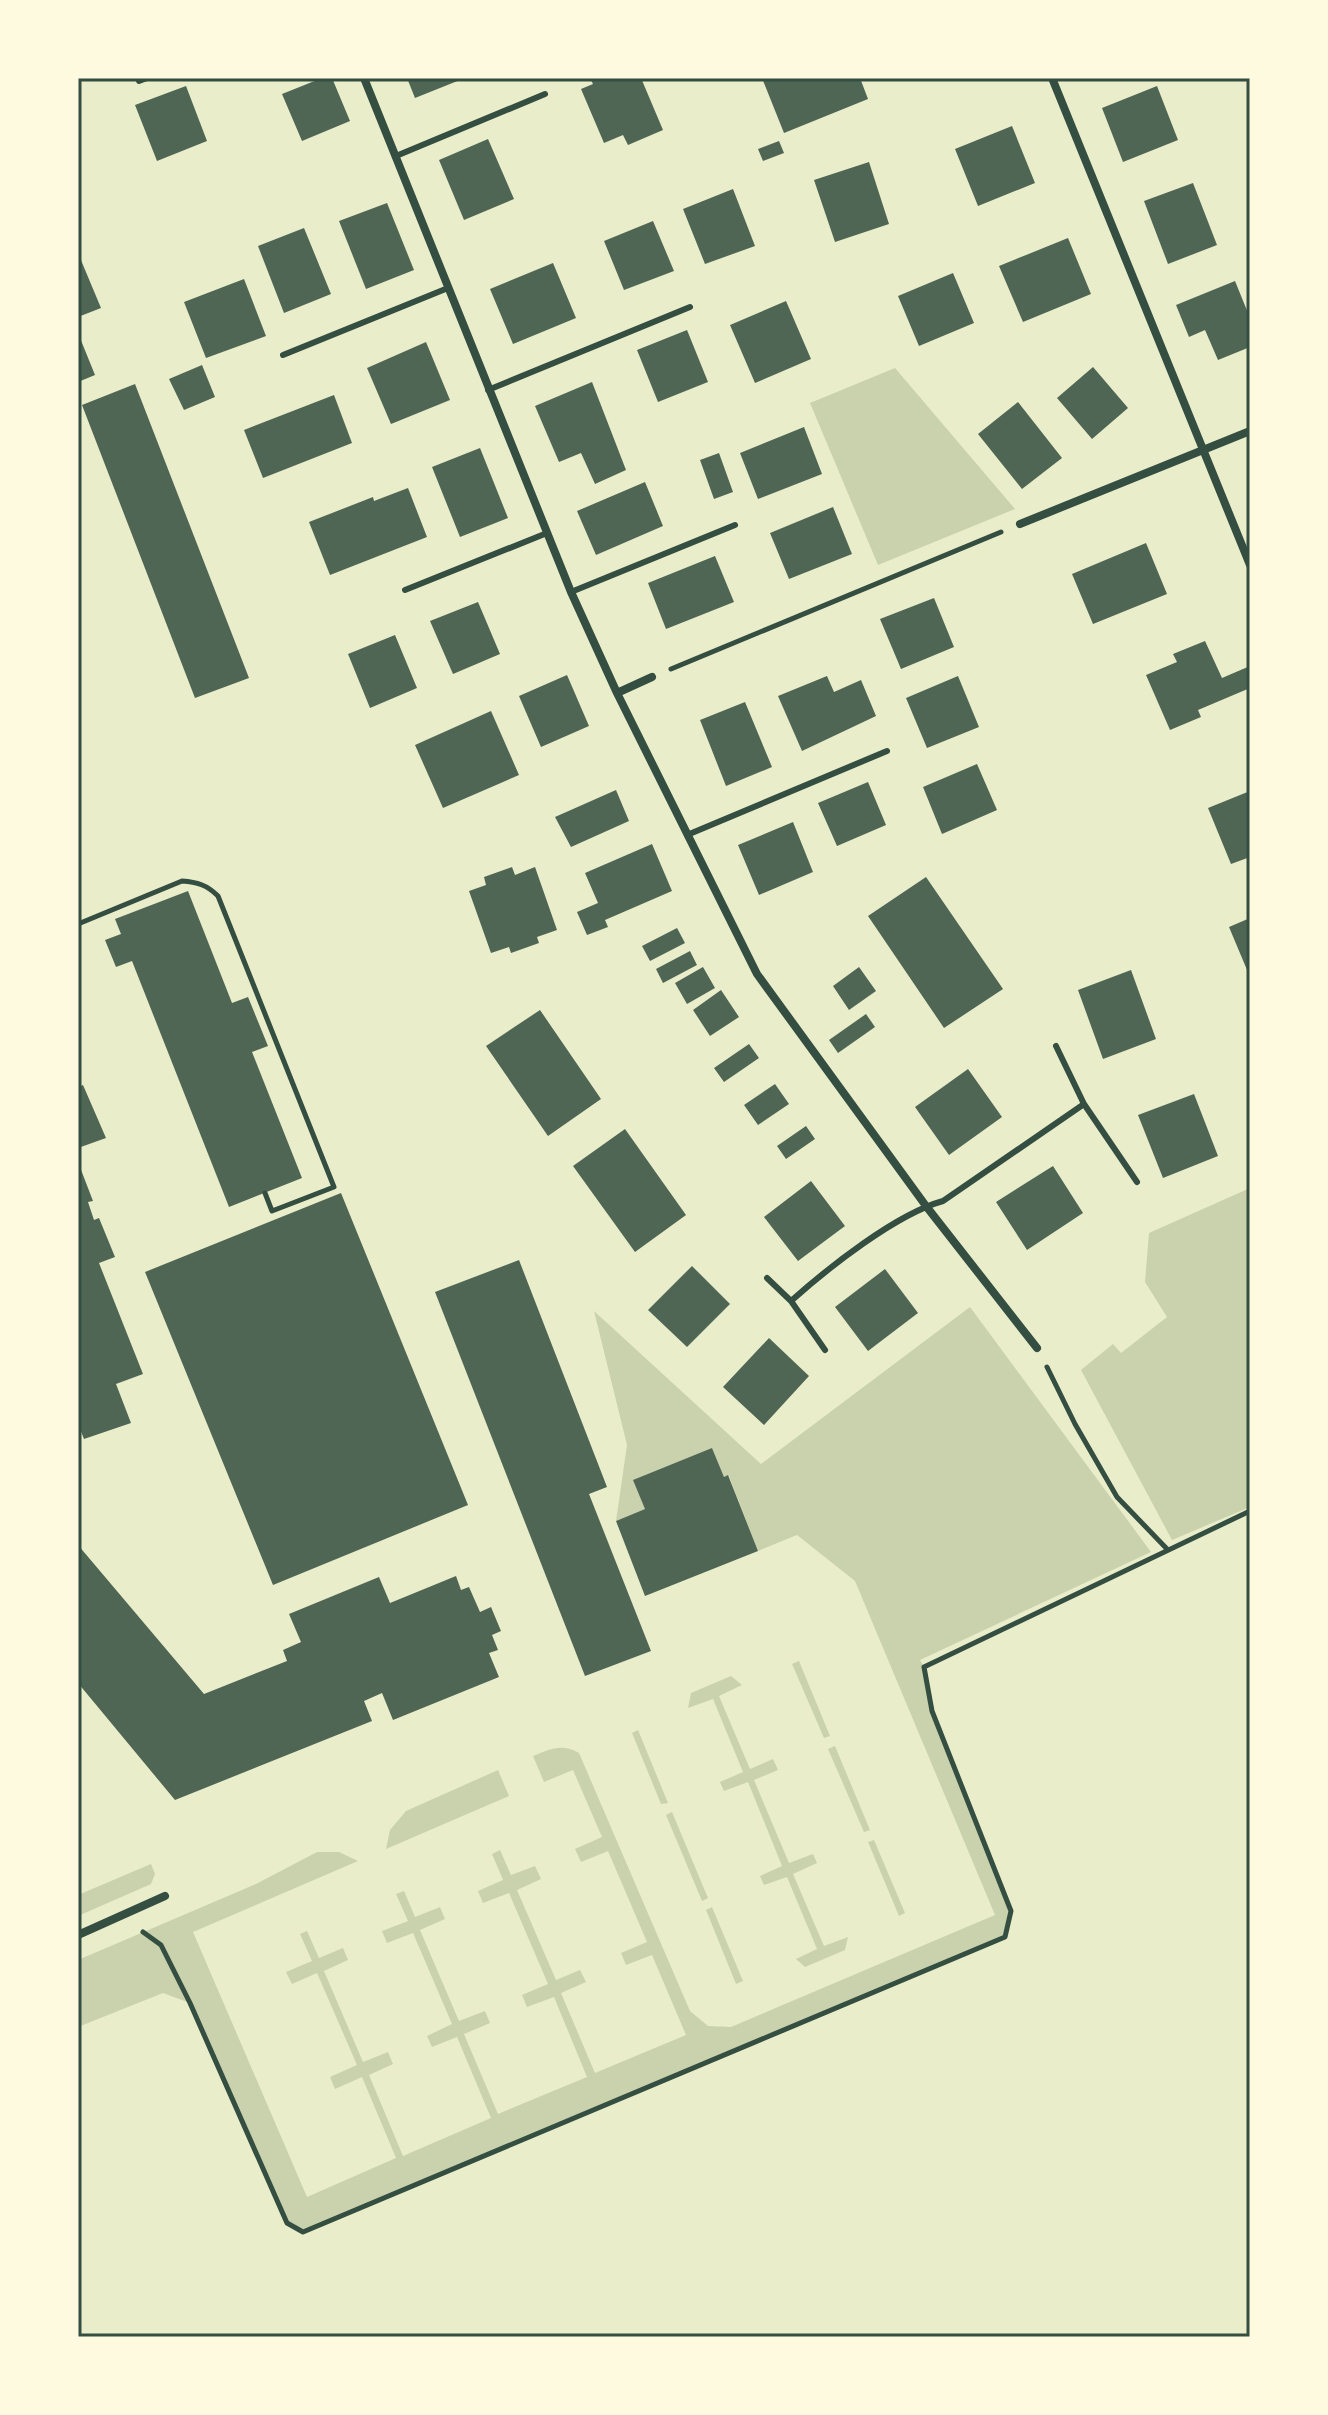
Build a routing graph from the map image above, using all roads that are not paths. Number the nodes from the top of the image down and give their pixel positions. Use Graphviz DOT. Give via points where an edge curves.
graph roads {
  1 [pos="147,78"];
  2 [pos="364,78"];
  3 [pos="1052,78"];
  4 [pos="139,81"];
  5 [pos="545,94"];
  6 [pos="396,156"];
  7 [pos="448,288"];
  8 [pos="690,307"];
  9 [pos="283,355"];
  10 [pos="488,390"];
  11 [pos="1250,431"];
  12 [pos="1203,450"];
  13 [pos="1020,524"];
  14 [pos="735,525"];
  15 [pos="547,533"];
  16 [pos="1250,565"];
  17 [pos="405,590"];
  18 [pos="571,592"];
  19 [pos="652,677"];
  20 [pos="617,693"];
  21 [pos="887,751"];
  22 [pos="687,835"];
  23 [pos="1056,1046"];
  24 [pos="1084,1104"];
  25 [pos="1137,1182"];
  26 [pos="926,1206"];
  27 [pos="767,1278"];
  28 [pos="791,1301"];
  29 [pos="1037,1348"];
  30 [pos="825,1350"];
  31 [pos="165,1896"];
  32 [pos="78,1935"];
  1 -- 4 [label="lane"];
  2 -- 6 [label="street"];
  3 -- 12 [label="street"];
  5 -- 6 [label="lane"];
  6 -- 7 [label="street"];
  7 -- 9 [label="lane"];
  7 -- 10 [label="street"];
  8 -- 10 [label="lane"];
  10 -- 15 [label="street"];
  11 -- 12 [label="street"];
  12 -- 13 [label="street"];
  12 -- 16 [label="street"];
  14 -- 18 [label="lane"];
  15 -- 17 [label="lane"];
  15 -- 18 [label="street"];
  18 -- 20 [label="street"];
  19 -- 20 [label="street"];
  20 -- 22 [label="street"];
  21 -- 22 [label="lane"];
  22 -- 26 [label="street" via="757,974"];
  23 -- 24 [label="lane"];
  24 -- 25 [label="lane"];
  24 -- 26 [label="lane" via="943,1201"];
  26 -- 28 [label="lane"];
  26 -- 29 [label="street"];
  27 -- 28 [label="lane"];
  28 -- 30 [label="lane"];
  31 -- 32 [label="street"];
}
